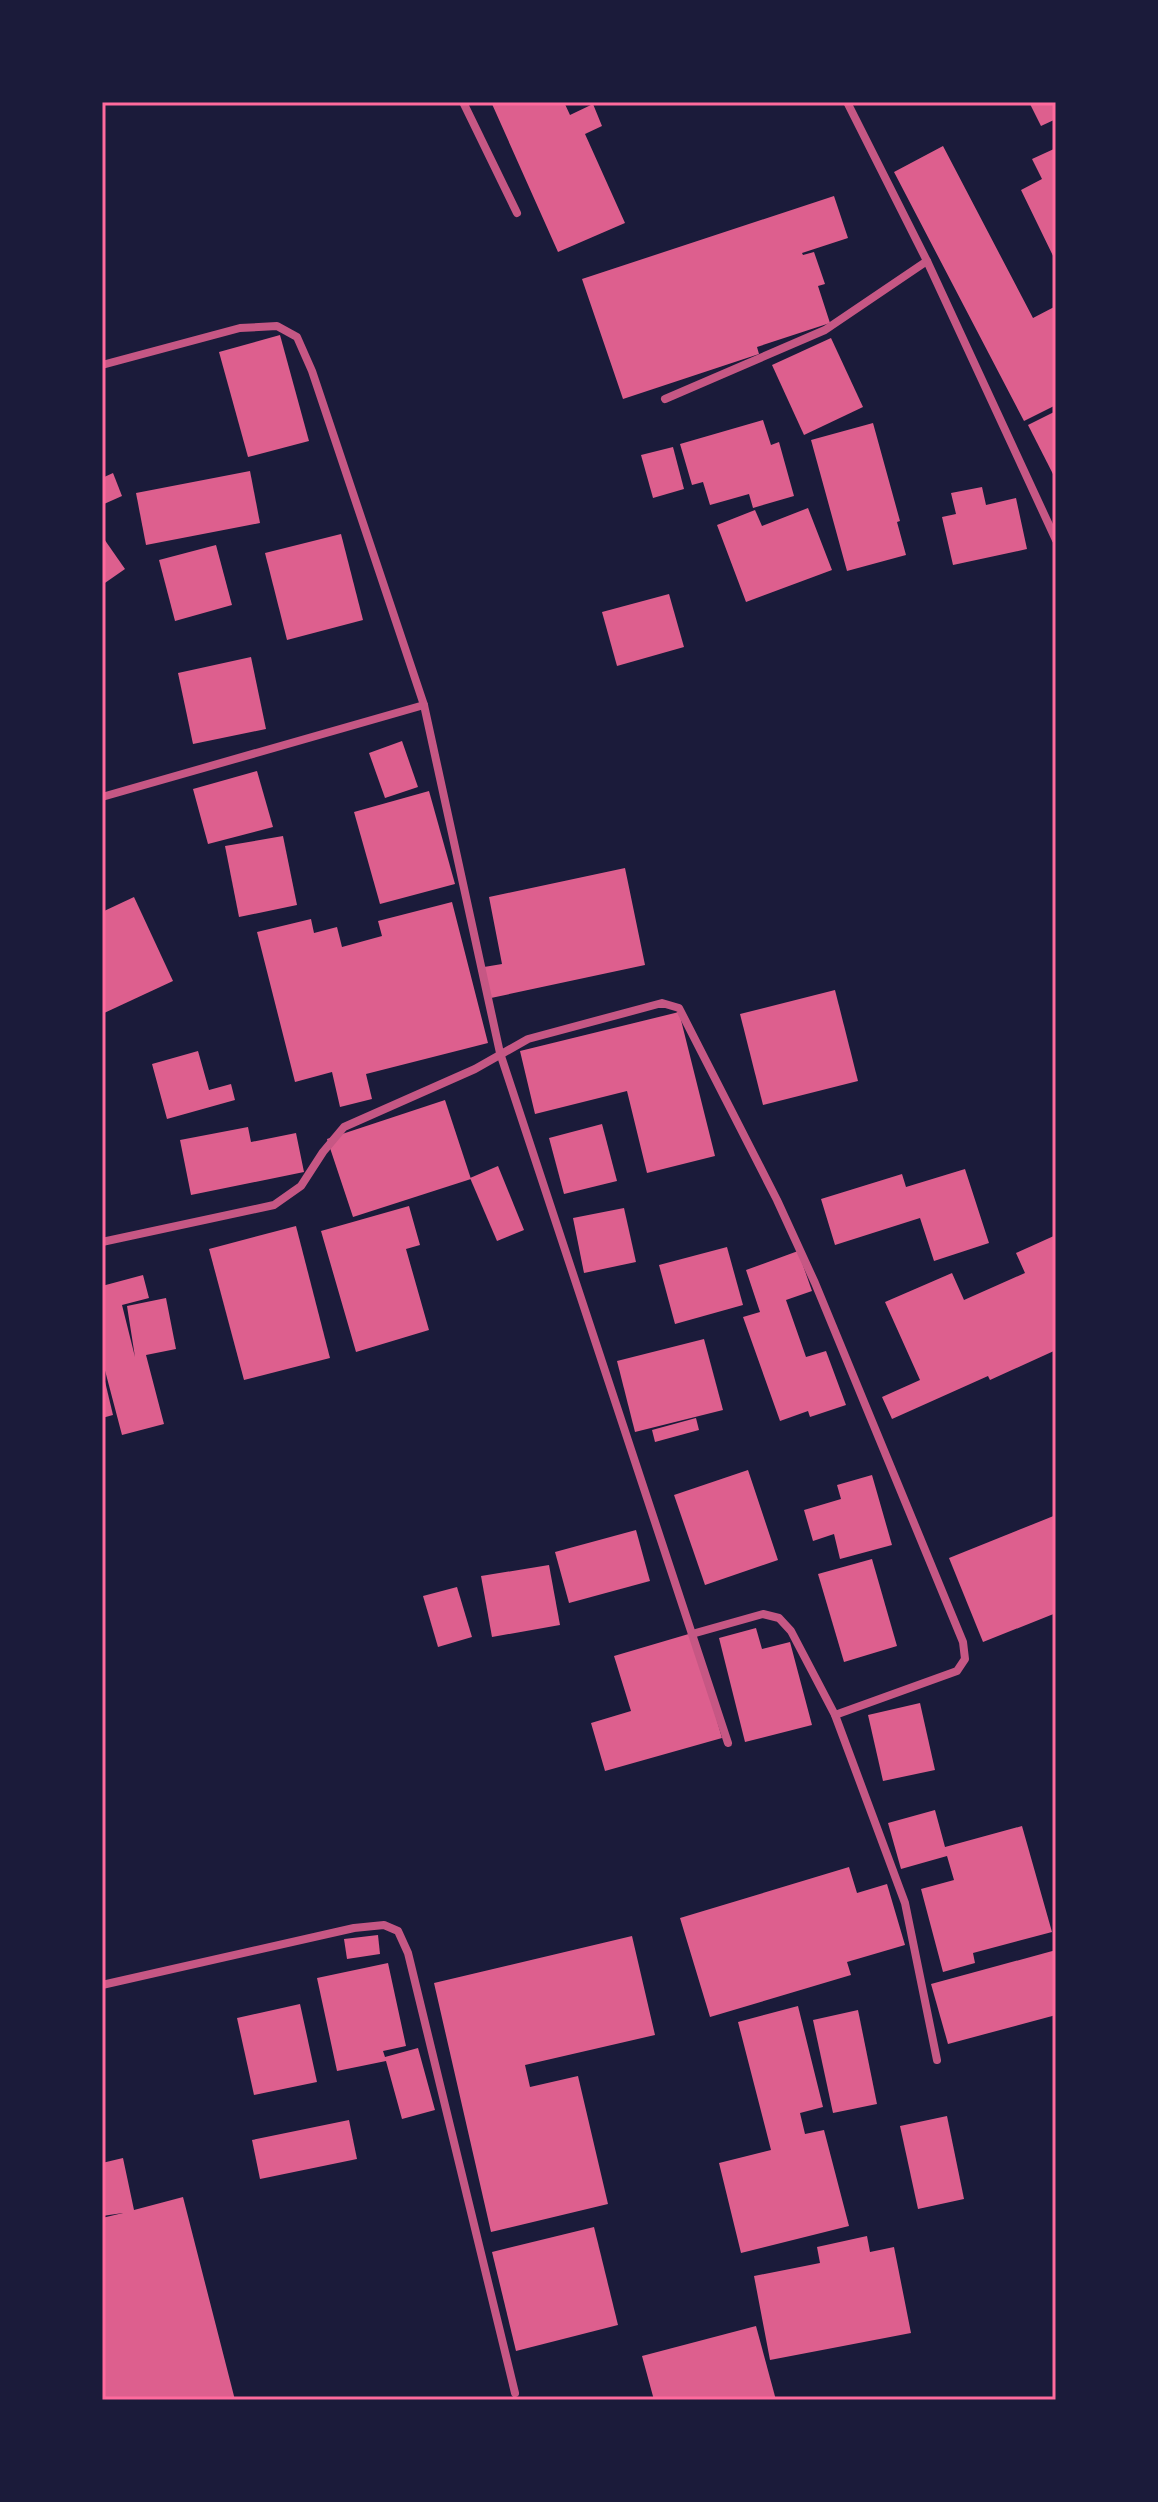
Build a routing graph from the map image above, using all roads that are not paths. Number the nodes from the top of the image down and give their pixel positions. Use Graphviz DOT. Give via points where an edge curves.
graph roads {
  1 [pos="463,102"];
  2 [pos="847,102"];
  3 [pos="517,213"];
  4 [pos="927,261"];
  5 [pos="102,365"];
  6 [pos="665,399"];
  7 [pos="1056,540"];
  8 [pos="424,705"];
  9 [pos="102,797"];
  10 [pos="500,1053"];
  11 [pos="102,1242"];
  12 [pos="692,1634"];
  13 [pos="835,1715"];
  14 [pos="728,1743"];
  15 [pos="102,1985"];
  16 [pos="937,2060"];
  17 [pos="515,2393"];
  1 -- 3 [label="street"];
  2 -- 4 [label="street"];
  4 -- 6 [label="street" via="825,330"];
  4 -- 7 [label="street"];
  5 -- 8 [label="street" via="240,328 277,326 297,337"];
  8 -- 9 [label="street"];
  8 -- 10 [label="street"];
  10 -- 11 [label="street" via="344,1127 301,1186 274,1205"];
  10 -- 12 [label="street"];
  10 -- 13 [label="street" via="528,1039 662,1003 679,1008 690,1025 815,1283 963,1642 965,1659 957,1671"];
  12 -- 13 [label="street" via="763,1614 779,1618"];
  12 -- 14 [label="street"];
  13 -- 16 [label="street" via="905,1903"];
  15 -- 17 [label="street" via="354,1928 384,1925 398,1931 408,1953"];
}
